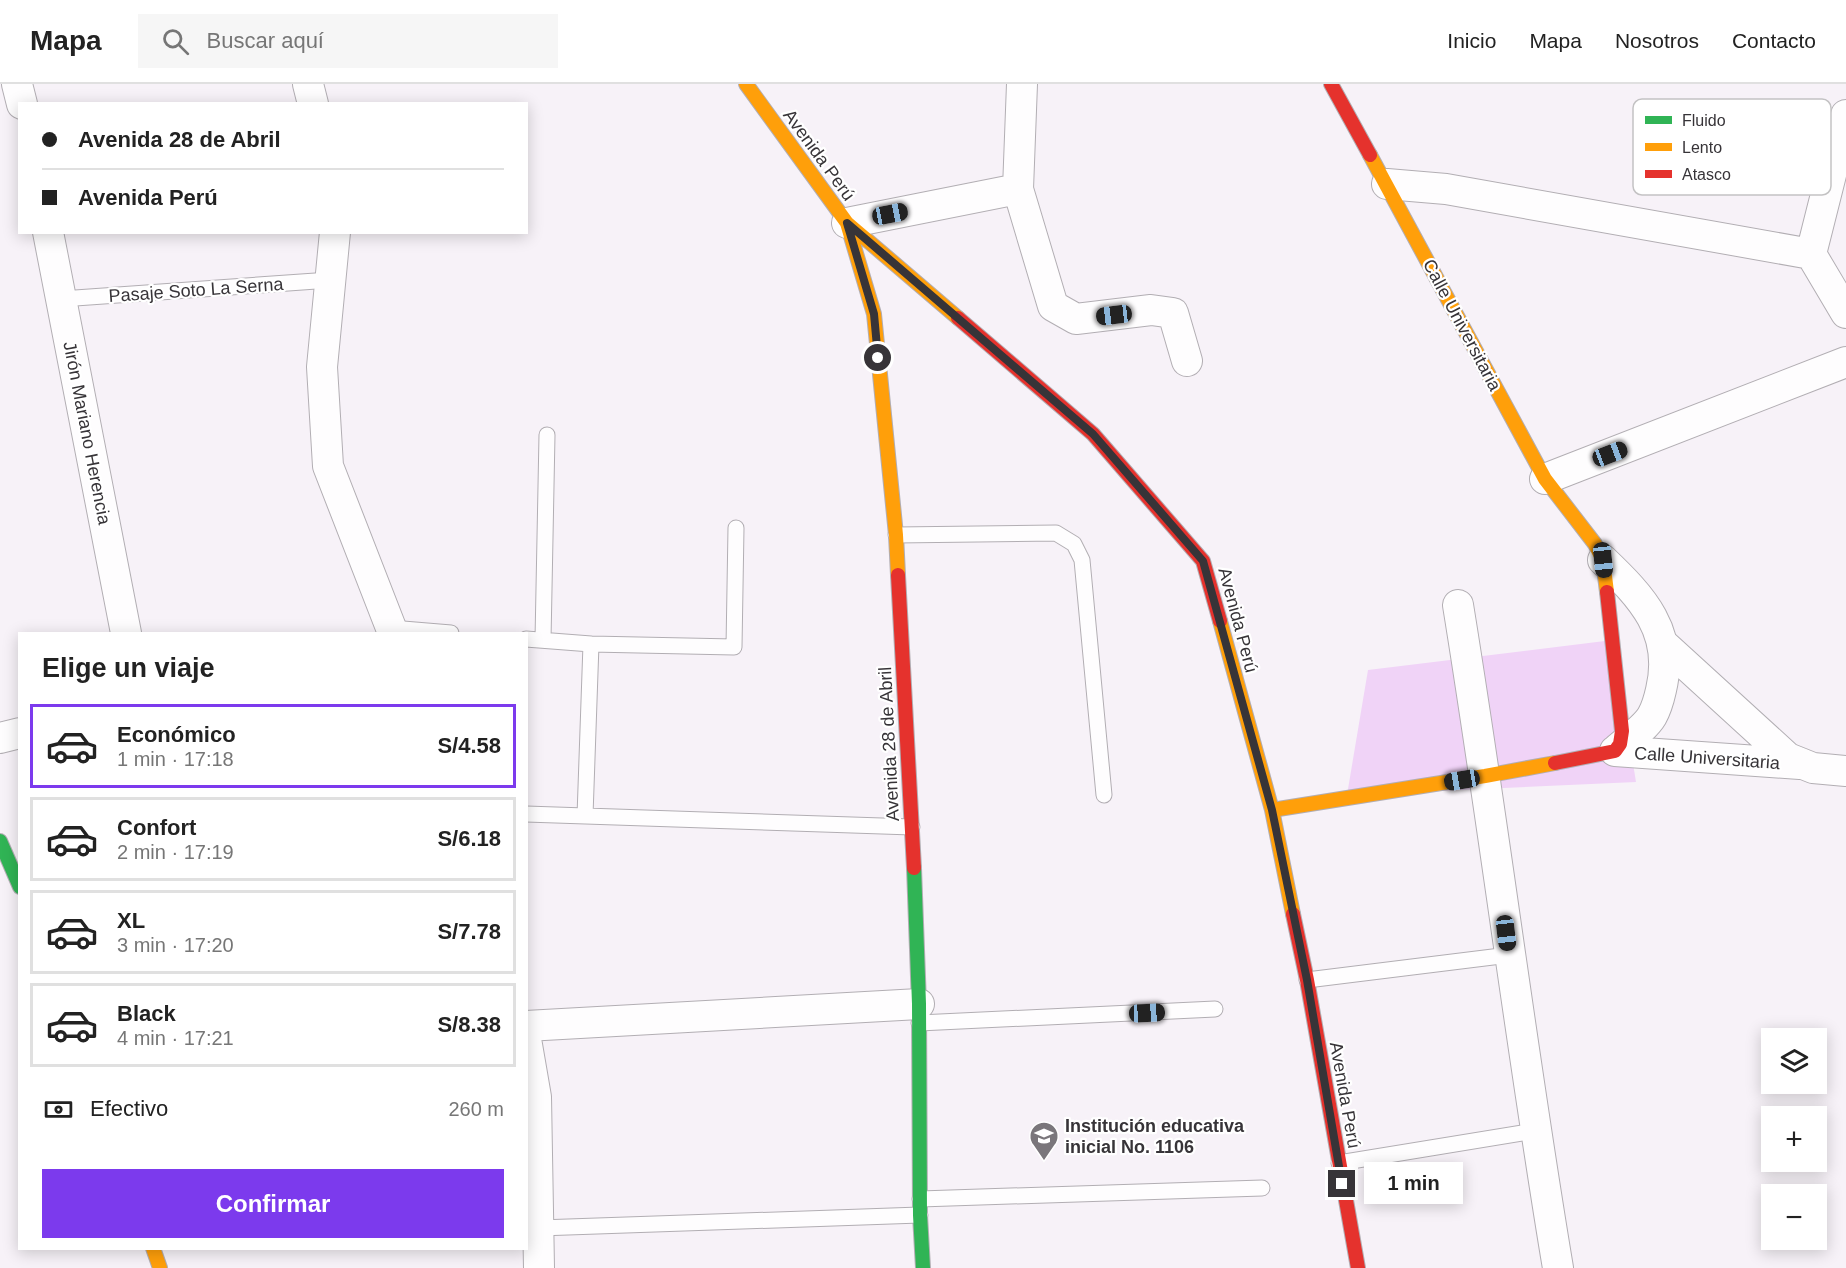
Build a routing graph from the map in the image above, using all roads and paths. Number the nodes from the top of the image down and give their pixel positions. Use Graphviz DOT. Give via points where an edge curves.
graph roads {
  1 [pos="17,84"];
  2 [pos="308,84"];
  3 [pos="746,84"];
  4 [pos="1022,84"];
  5 [pos="1331,84"];
  6 [pos="22,102"];
  7 [pos="312,102"];
  8 [pos="1846,115"];
  9 [pos="1831,175"];
  10 [pos="1387,184"];
  11 [pos="1018,189"];
  12 [pos="1826,195"];
  13 [pos="847,223"];
  14 [pos="48,234"];
  15 [pos="335,234"];
  16 [pos="1811,254"];
  17 [pos="330,280"];
  18 [pos="61,299"];
  19 [pos="1846,313"];
  20 [pos="1188,361"];
  21 [pos="1846,362"];
  22 [pos="547,435"];
  23 [pos="1545,479"];
  24 [pos="736,528"];
  25 [pos="896,536"];
  26 [pos="1603,560"];
  27 [pos="1458,605"];
  28 [pos="392,631"];
  29 [pos="126,632"];
  30 [pos="422,632"];
  31 [pos="528,639"];
  32 [pos="543,640"];
  33 [pos="1662,643"];
  34 [pos="591,644"];
  35 [pos="18,734"];
  36 [pos="0,738"];
  37 [pos="1615,751"];
  38 [pos="1800,764"];
  39 [pos="1846,771"];
  40 [pos="1485,776"];
  41 [pos="1104,795"];
  42 [pos="1272,810"];
  43 [pos="528,814"];
  44 [pos="585,816"];
  45 [pos="912,827"];
  46 [pos="0,841"];
  47 [pos="18,882"];
  48 [pos="1509,955"];
  49 [pos="1307,980"];
  50 [pos="1215,1010"];
  51 [pos="919,1014"];
  52 [pos="528,1026"];
  53 [pos="528,1051"];
  54 [pos="1535,1131"];
  55 [pos="1339,1163"];
  56 [pos="1262,1188"];
  57 [pos="920,1199"];
  58 [pos="920,1215"];
  59 [pos="539,1228"];
  60 [pos="154,1250"];
  61 [pos="160,1268"];
  62 [pos="539,1268"];
  63 [pos="923,1268"];
  64 [pos="1358,1268"];
  65 [pos="1558,1268"];
  1 -- 6 [label="street"];
  2 -- 7 [label="street"];
  3 -- 13 [label="main road, Avenida Perú"];
  4 -- 11 [label="street"];
  5 -- 10 [label="main road, Calle Universitaria"];
  8 -- 9 [label="street"];
  10 -- 16 [label="street" via="1446,189"];
  10 -- 23 [label="main road, Calle Universitaria"];
  11 -- 13 [label="street"];
  11 -- 20 [label="street" via="1053,306 1076,319 1151,310 1173,313"];
  12 -- 16 [label="street"];
  13 -- 25 [label="main road, Avenida 28 de Abril" via="874,314"];
  13 -- 42 [label="main road, Avenida Perú" via="1093,434 1203,561"];
  14 -- 18 [label="street, Jirón Mariano Herencia"];
  15 -- 17 [label="street"];
  16 -- 19 [label="street"];
  17 -- 18 [label="lane, Pasaje Soto La Serna"];
  17 -- 28 [label="street" via="322,367 328,466"];
  18 -- 29 [label="street, Jirón Mariano Herencia"];
  21 -- 23 [label="street"];
  22 -- 32 [label="lane"];
  23 -- 26 [label="main road, Calle Universitaria"];
  24 -- 34 [label="lane" via="734,647"];
  25 -- 41 [label="lane" via="1056,533 1074,544 1082,560"];
  25 -- 45 [label="main road, Avenida 28 de Abril"];
  26 -- 33 [label="street, Calle Universitaria" via="1652,616"];
  26 -- 37 [label="main road, Calle Universitaria" via="1622,731"];
  27 -- 40 [label="street"];
  28 -- 30 [label="lane"];
  31 -- 32 [label="lane"];
  32 -- 34 [label="lane"];
  33 -- 37 [label="street, Calle Universitaria" via="1665,671 1651,717"];
  33 -- 38 [label="street, Calle Universitaria" via="1788,758"];
  34 -- 44 [label="lane"];
  35 -- 36 [label="street"];
  37 -- 38 [label="street, Calle Universitaria"];
  37 -- 40 [label="main road, Calle Universitaria"];
  38 -- 39 [label="street, Calle Universitaria"];
  40 -- 42 [label="main road, Calle Universitaria"];
  40 -- 48 [label="street"];
  42 -- 49 [label="main road, Avenida Perú"];
  43 -- 44 [label="lane"];
  44 -- 45 [label="lane"];
  45 -- 51 [label="main road, Avenida 28 de Abril"];
  46 -- 47 [label="main road"];
  48 -- 49 [label="lane"];
  48 -- 54 [label="street"];
  49 -- 55 [label="main road, Avenida Perú"];
  50 -- 51 [label="lane"];
  51 -- 52 [label="street"];
  51 -- 57 [label="main road, Avenida 28 de Abril"];
  53 -- 59 [label="street" via="536,1097"];
  54 -- 55 [label="lane"];
  54 -- 65 [label="street"];
  55 -- 64 [label="main road, Avenida Perú"];
  56 -- 57 [label="lane"];
  57 -- 58 [label="main road, Avenida 28 de Abril"];
  58 -- 59 [label="lane"];
  58 -- 63 [label="main road, Avenida 28 de Abril"];
  59 -- 62 [label="street"];
  60 -- 61 [label="main road"];
}
